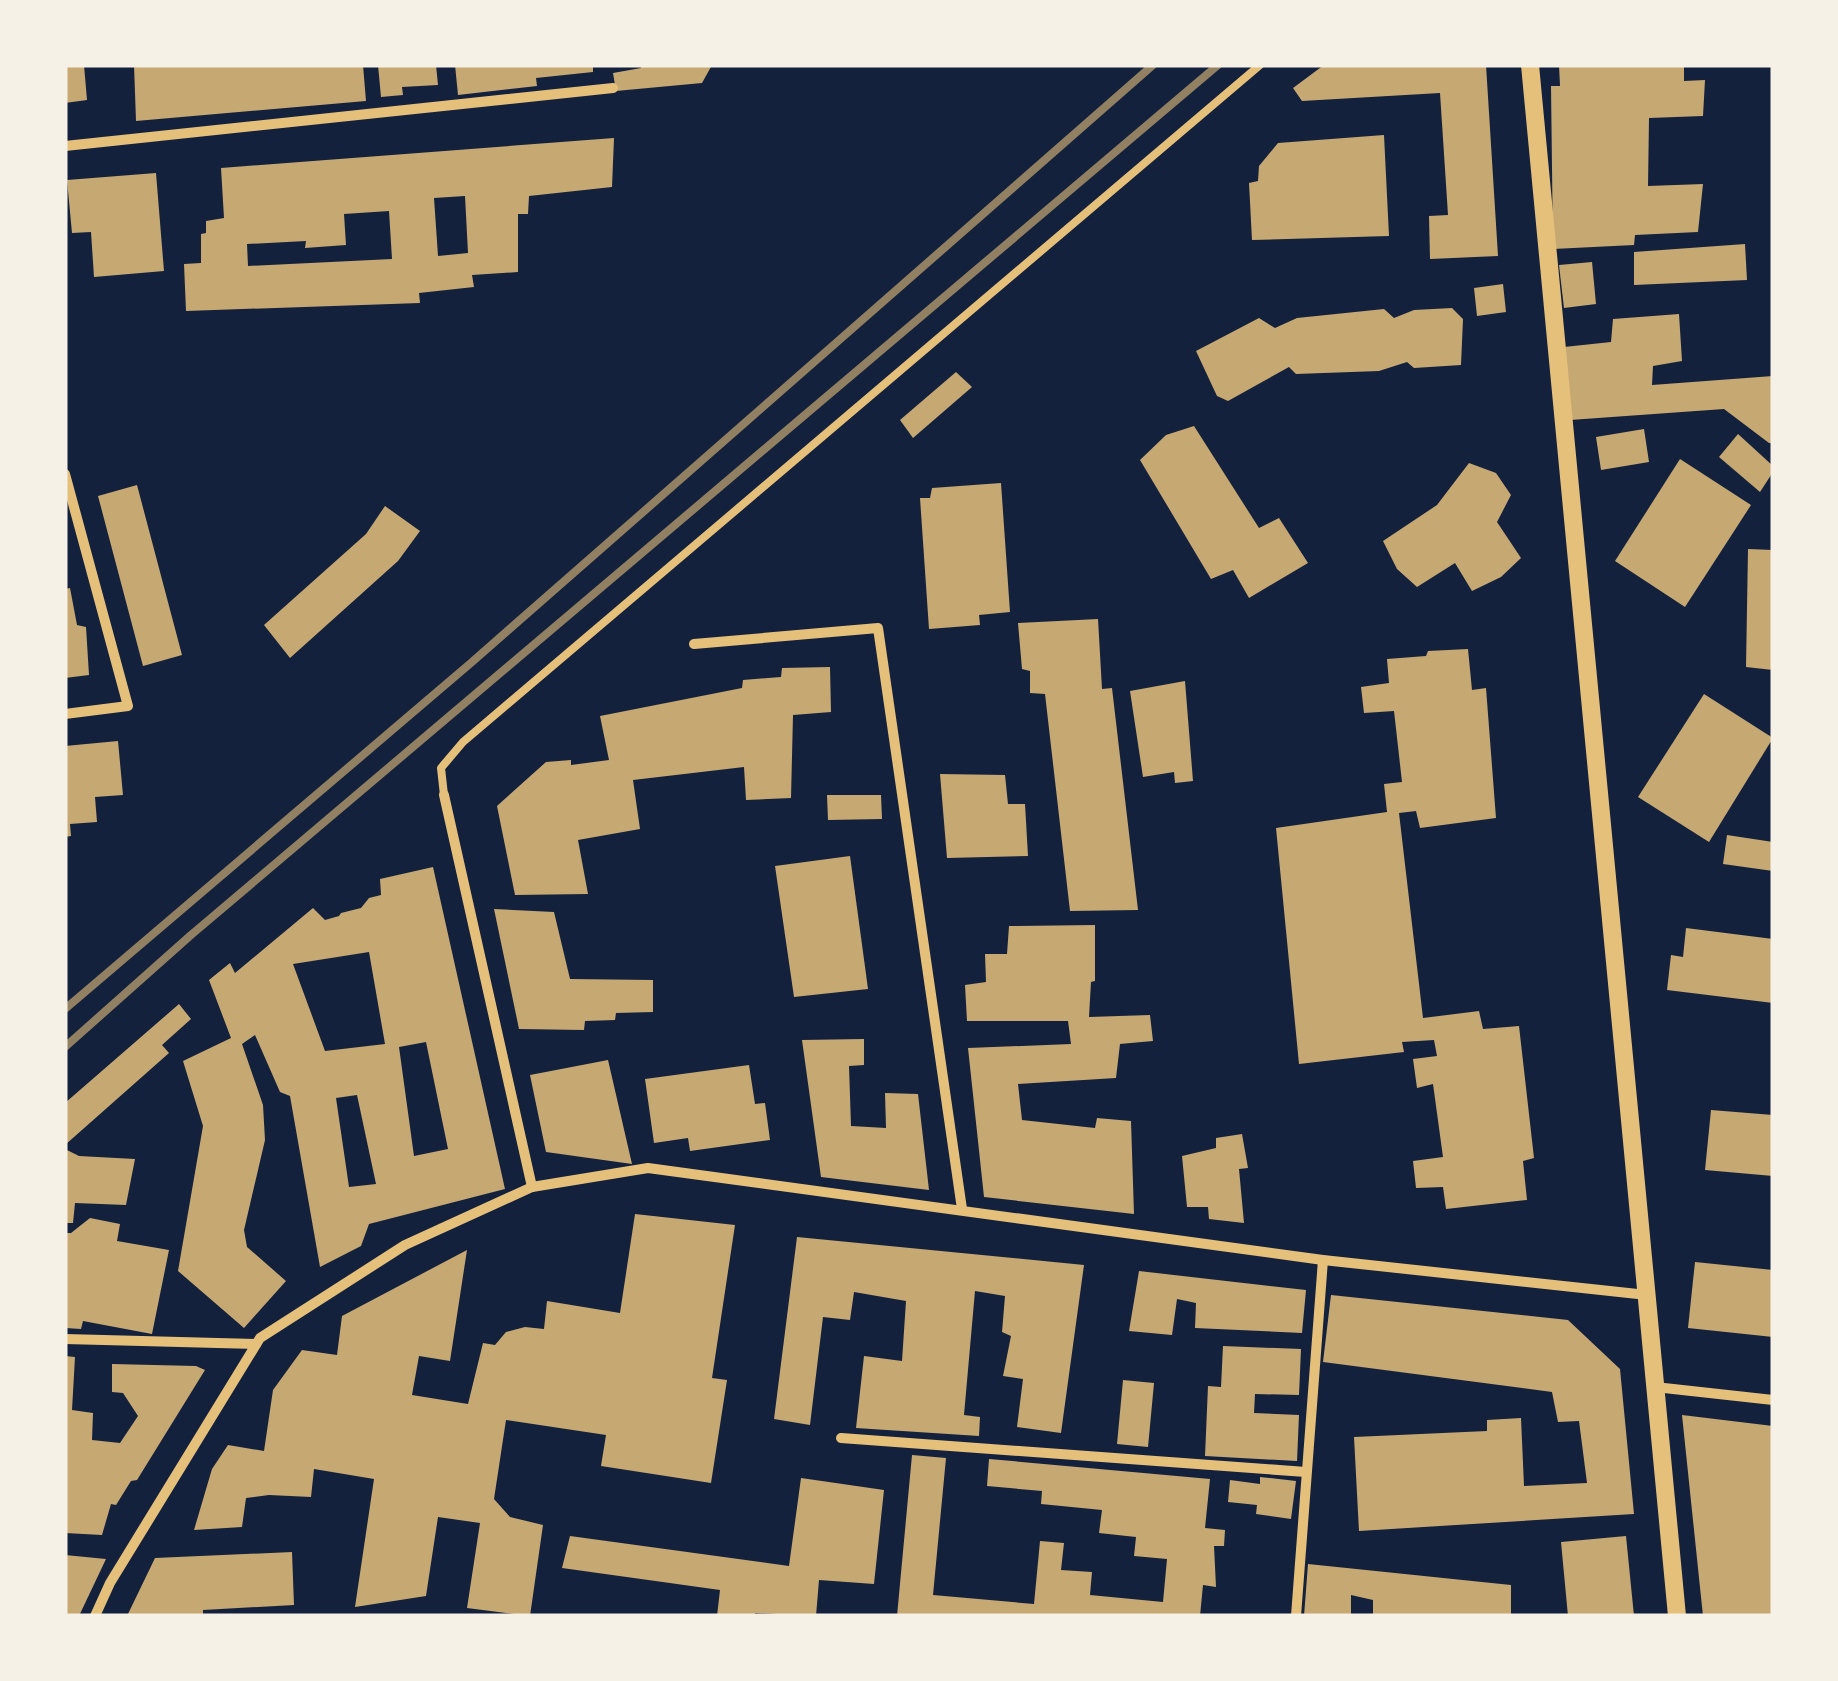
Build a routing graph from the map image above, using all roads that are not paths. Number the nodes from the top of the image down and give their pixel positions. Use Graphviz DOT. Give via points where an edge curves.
graph roads {
  1 [pos="1260,65"];
  2 [pos="1530,65"];
  3 [pos="614,88"];
  4 [pos="65,146"];
  5 [pos="65,474"];
  6 [pos="694,644"];
  7 [pos="65,714"];
  8 [pos="444,795"];
  9 [pos="532,1188"];
  10 [pos="962,1209"];
  11 [pos="1323,1260"];
  12 [pos="1647,1295"];
  13 [pos="65,1339"];
  14 [pos="256,1344"];
  15 [pos="1656,1388"];
  16 [pos="1773,1400"];
  17 [pos="841,1438"];
  18 [pos="1306,1472"];
  19 [pos="94,1616"];
  20 [pos="1296,1616"];
  21 [pos="1677,1616"];
  1 -- 8 [label="lane" via="463,742 441,768"];
  2 -- 12 [label="street"];
  3 -- 4 [label="street"];
  5 -- 7 [label="street" via="128,706"];
  6 -- 10 [label="street" via="878,628"];
  8 -- 9 [label="street"];
  9 -- 10 [label="street" via="648,1168"];
  9 -- 14 [label="street" via="405,1245"];
  10 -- 11 [label="street"];
  11 -- 12 [label="street"];
  11 -- 18 [label="street"];
  12 -- 15 [label="street"];
  13 -- 14 [label="street"];
  14 -- 19 [label="street"];
  15 -- 16 [label="street"];
  15 -- 21 [label="street"];
  17 -- 18 [label="street"];
  18 -- 20 [label="street"];
}
